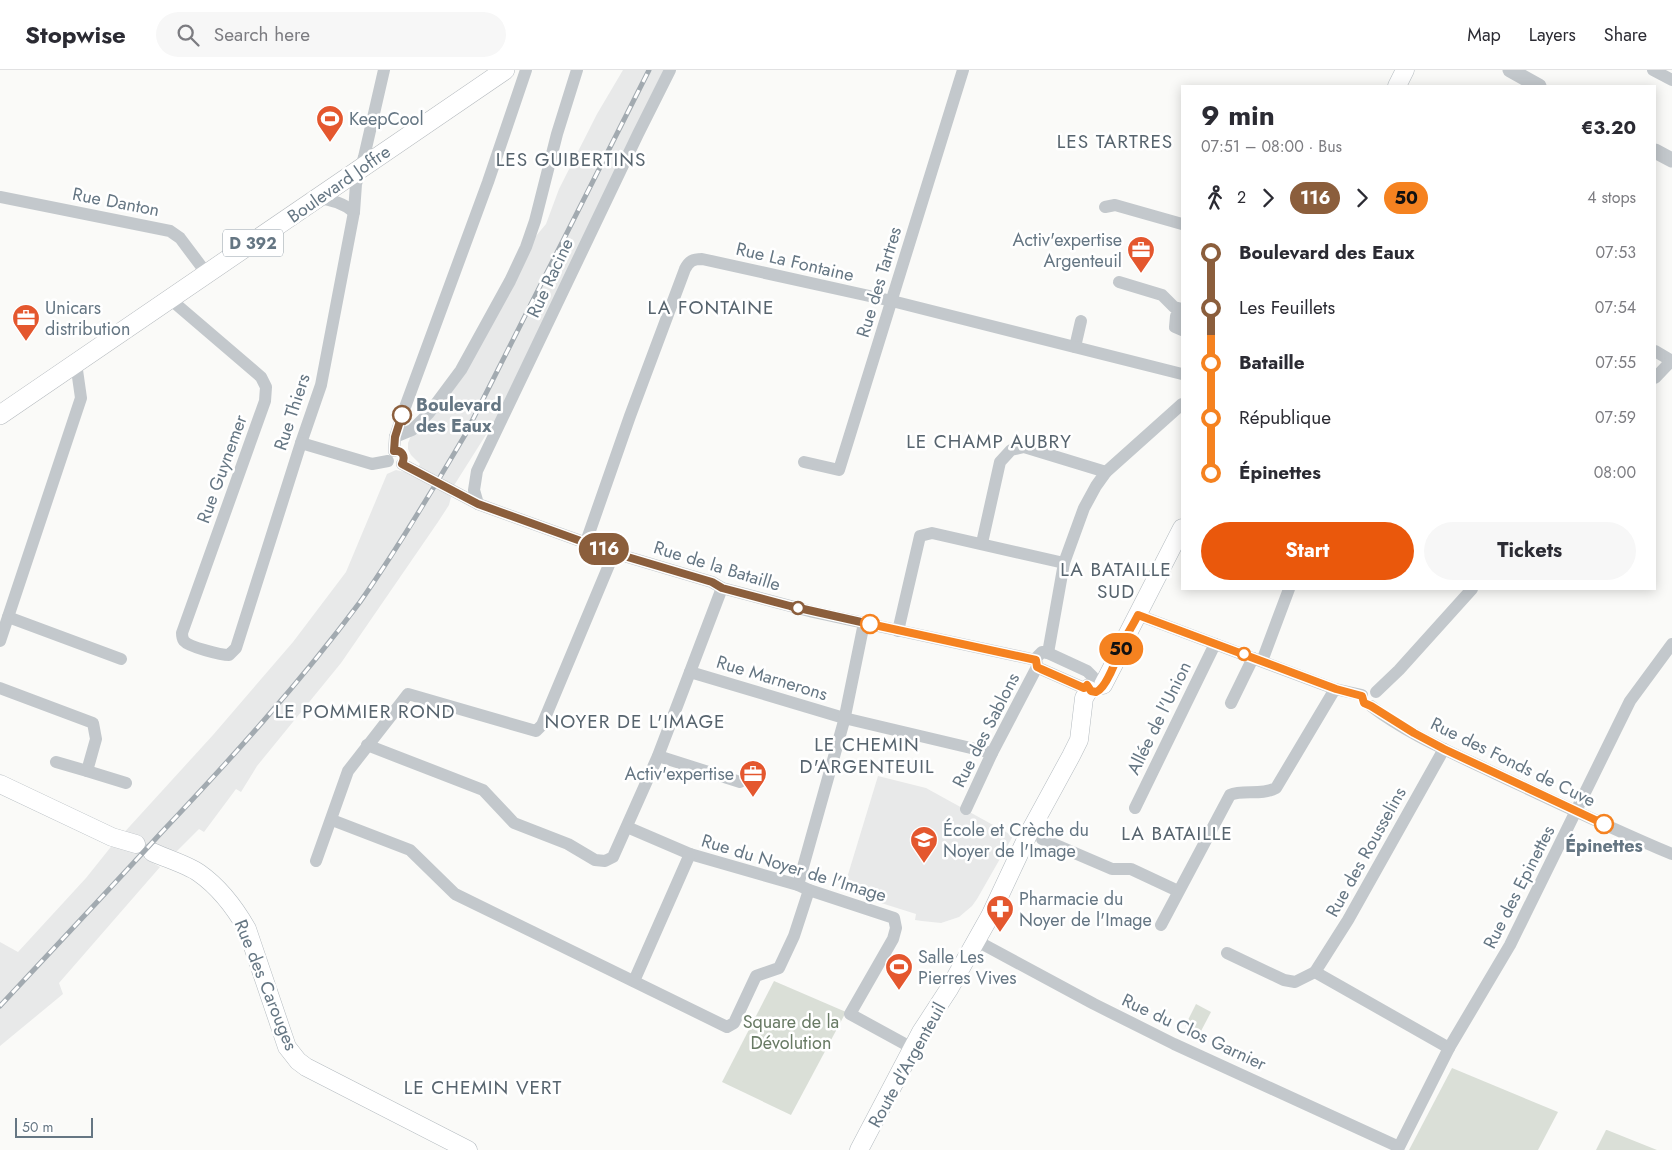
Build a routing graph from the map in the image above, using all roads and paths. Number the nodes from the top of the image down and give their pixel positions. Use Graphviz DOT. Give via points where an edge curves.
graph roads {
  1 [pos="384,70"];
  2 [pos="504,70"];
  3 [pos="526,70"];
  4 [pos="578,70"];
  5 [pos="670,70"];
  6 [pos="963,70"];
  7 [pos="1405,70"];
  8 [pos="1510,70"];
  9 [pos="1653,70"];
  10 [pos="1672,80"];
  11 [pos="1398,85"];
  12 [pos="1537,85"];
  13 [pos="1656,152"];
  14 [pos="1672,160"];
  15 [pos="359,170"];
  16 [pos="0,197"];
  17 [pos="318,198"];
  18 [pos="1105,207"];
  19 [pos="354,212"];
  20 [pos="1181,222"];
  21 [pos="207,274"];
  22 [pos="1118,282"];
  23 [pos="170,299"];
  24 [pos="892,301"];
  25 [pos="1179,312"];
  26 [pos="1081,322"];
  27 [pos="1181,330"];
  28 [pos="1075,347"];
  29 [pos="1656,352"];
  30 [pos="1672,360"];
  31 [pos="76,363"];
  32 [pos="1181,374"];
  33 [pos="1656,377"];
  34 [pos="1181,405"];
  35 [pos="0,415"];
  36 [pos="395,437"];
  37 [pos="301,443"];
  38 [pos="391,456"];
  39 [pos="804,462"];
  40 [pos="1106,472"];
  41 [pos="478,504"];
  42 [pos="1181,530"];
  43 [pos="586,542"];
  44 [pos="982,543"];
  45 [pos="614,553"];
  46 [pos="1064,563"];
  47 [pos="722,588"];
  48 [pos="1289,590"];
  49 [pos="1471,590"];
  50 [pos="1138,615"];
  51 [pos="8,617"];
  52 [pos="864,623"];
  53 [pos="898,631"];
  54 [pos="0,641"];
  55 [pos="1215,644"];
  56 [pos="1672,644"];
  57 [pos="1048,653"];
  58 [pos="229,655"];
  59 [pos="121,659"];
  60 [pos="1258,659"];
  61 [pos="1036,664"];
  62 [pos="690,672"];
  63 [pos="1095,684"];
  64 [pos="0,688"];
  65 [pos="1336,689"];
  66 [pos="1376,692"];
  67 [pos="1362,696"];
  68 [pos="1232,703"];
  69 [pos="1371,706"];
  70 [pos="844,718"];
  71 [pos="367,746"];
  72 [pos="1444,749"];
  73 [pos="992,753"];
  74 [pos="658,756"];
  75 [pos="56,762"];
  76 [pos="87,771"];
  77 [pos="740,782"];
  78 [pos="126,783"];
  79 [pos="0,784"];
  80 [pos="1135,808"];
  81 [pos="966,809"];
  82 [pos="1577,812"];
  83 [pos="332,820"];
  84 [pos="627,828"];
  85 [pos="1042,839"];
  86 [pos="136,844"];
  87 [pos="152,852"];
  88 [pos="690,854"];
  89 [pos="1672,854"];
  90 [pos="316,861"];
  91 [pos="804,888"];
  92 [pos="1178,891"];
  93 [pos="1161,925"];
  94 [pos="977,941"];
  95 [pos="1227,953"];
  96 [pos="1315,972"];
  97 [pos="634,981"];
  98 [pos="1449,1048"];
  99 [pos="914,1049"];
  100 [pos="1399,1148"];
  101 [pos="468,1150"];
  102 [pos="859,1150"];
  1 -- 15 [label="street, Rue Thiers"];
  2 -- 15 [label="main road, Boulevard Joffre / D 392"];
  3 -- 36 [label="street"];
  4 -- 36 [label="street" via="557,134 535,220 510,281 461,370 429,413 412,430"];
  5 -- 41 [label="street, Rue Racine" via="477,471 474,490"];
  6 -- 24 [label="street, Rue des Tartres"];
  7 -- 11 [label="main road"];
  8 -- 12 [label="street"];
  9 -- 10 [label="street"];
  13 -- 14 [label="street"];
  15 -- 17 [label="main road, Boulevard Joffre / D 392"];
  15 -- 19 [label="street, Rue Thiers"];
  16 -- 21 [label="street, Rue Danton" via="170,231 180,238"];
  17 -- 19 [label="street" via="332,200"];
  17 -- 21 [label="main road, Boulevard Joffre / D 392"];
  18 -- 20 [label="street" via="1115,205"];
  19 -- 37 [label="street, Rue Thiers" via="321,385"];
  21 -- 23 [label="main road, Boulevard Joffre / D 392"];
  22 -- 25 [label="street" via="1162,295"];
  23 -- 31 [label="main road, Boulevard Joffre / D 392"];
  23 -- 58 [label="street, Rue Guynemer" via="261,377 266,387 265,400 182,633 186,643"];
  24 -- 28 [label="street, Rue La Fontaine"];
  24 -- 39 [label="street, Rue des Tartres" via="839,470"];
  24 -- 43 [label="street, Rue La Fontaine" via="702,259 690,262 630,416"];
  25 -- 27 [label="street" via="1175,327"];
  26 -- 28 [label="street"];
  28 -- 32 [label="street, Rue La Fontaine"];
  29 -- 30 [label="street"];
  30 -- 33 [label="street"];
  31 -- 35 [label="main road, Boulevard Joffre / D 392"];
  31 -- 51 [label="street" via="82,398"];
  34 -- 40 [label="street"];
  36 -- 38 [label="street"];
  37 -- 38 [label="street" via="372,464"];
  37 -- 58 [label="street, Rue Thiers" via="236,648"];
  38 -- 41 [label="street, Rue de la Bataille" via="394,466 402,464"];
  40 -- 44 [label="street" via="1024,447 1011,450 1000,462"];
  40 -- 46 [label="street" via="1084,508"];
  41 -- 43 [label="street, Rue de la Bataille"];
  42 -- 50 [label="main road, Route d'Argenteuil"];
  43 -- 45 [label="street, Rue de la Bataille"];
  44 -- 46 [label="street"];
  44 -- 53 [label="street" via="932,533 920,536"];
  45 -- 47 [label="street, Rue de la Bataille" via="712,582"];
  45 -- 71 [label="street" via="542,725 536,731 408,694"];
  46 -- 57 [label="street"];
  47 -- 52 [label="street, Rue de la Bataille"];
  47 -- 62 [label="street"];
  48 -- 60 [label="street"];
  49 -- 66 [label="street"];
  50 -- 55 [label="street"];
  50 -- 63 [label="main road, Route d'Argenteuil" via="1116,660"];
  51 -- 54 [label="street"];
  51 -- 59 [label="street"];
  52 -- 53 [label="street, Rue de la Bataille"];
  52 -- 70 [label="street"];
  53 -- 61 [label="street, Rue de la Bataille"];
  55 -- 60 [label="street"];
  55 -- 80 [label="street, Allée de l'Union"];
  56 -- 82 [label="street, Rue des Epinettes" via="1630,701"];
  57 -- 61 [label="street" via="1042,652"];
  57 -- 63 [label="street" via="1087,671"];
  60 -- 65 [label="street"];
  60 -- 68 [label="street"];
  61 -- 63 [label="street, Rue de la Bataille" via="1084,688"];
  61 -- 73 [label="street, Rue des Sablons"];
  62 -- 70 [label="street, Rue Marnerons"];
  62 -- 74 [label="street"];
  63 -- 94 [label="main road, Route d'Argenteuil" via="1084,698 1079,740 1029,833"];
  64 -- 76 [label="street" via="93,724 96,739"];
  65 -- 67 [label="street"];
  65 -- 92 [label="street" via="1276,788 1230,795"];
  66 -- 67 [label="street" via="1367,690"];
  66 -- 69 [label="street" via="1378,700"];
  67 -- 69 [label="street" via="1364,703"];
  69 -- 72 [label="street, Rue des Fonds de Cuve"];
  70 -- 73 [label="street, Rue Marnerons"];
  70 -- 91 [label="street"];
  71 -- 83 [label="street" via="348,771"];
  71 -- 84 [label="street" via="483,790 514,823 568,844 595,860 604,861 613,856"];
  72 -- 82 [label="street, Rue des Fonds de Cuve"];
  72 -- 96 [label="street, Rue des Rousselins" via="1348,920"];
  73 -- 81 [label="street, Rue des Sablons"];
  74 -- 77 [label="street"];
  74 -- 84 [label="street"];
  75 -- 76 [label="street"];
  76 -- 78 [label="street"];
  79 -- 86 [label="main road" via="112,837"];
  82 -- 89 [label="street, Rue des Fonds de Cuve"];
  82 -- 98 [label="street, Rue des Epinettes" via="1510,945"];
  83 -- 90 [label="street"];
  83 -- 97 [label="street" via="410,850 455,894"];
  84 -- 88 [label="street, Rue du Noyer de l'Image"];
  85 -- 92 [label="street" via="1112,869 1131,868"];
  87 -- 101 [label="main road, Rue des Carouges" via="198,872 224,896 240,918 250,937 287,1047 298,1061"];
  88 -- 91 [label="street, Rue du Noyer de l'Image"];
  88 -- 97 [label="street"];
  91 -- 97 [label="street" via="794,936 779,968 756,976 734,1023 727,1027"];
  91 -- 99 [label="street, Rue du Noyer de l'Image" via="894,918 895,933 850,1014"];
  92 -- 93 [label="street"];
  94 -- 99 [label="main road, Route d'Argenteuil" via="921,1032"];
  94 -- 100 [label="street, Rue du Clos Garnier" via="1174,1044"];
  95 -- 96 [label="street" via="1290,981 1295,982"];
  96 -- 98 [label="street"];
  98 -- 100 [label="street, Rue des Epinettes"];
  99 -- 102 [label="main road, Route d'Argenteuil"];
}
